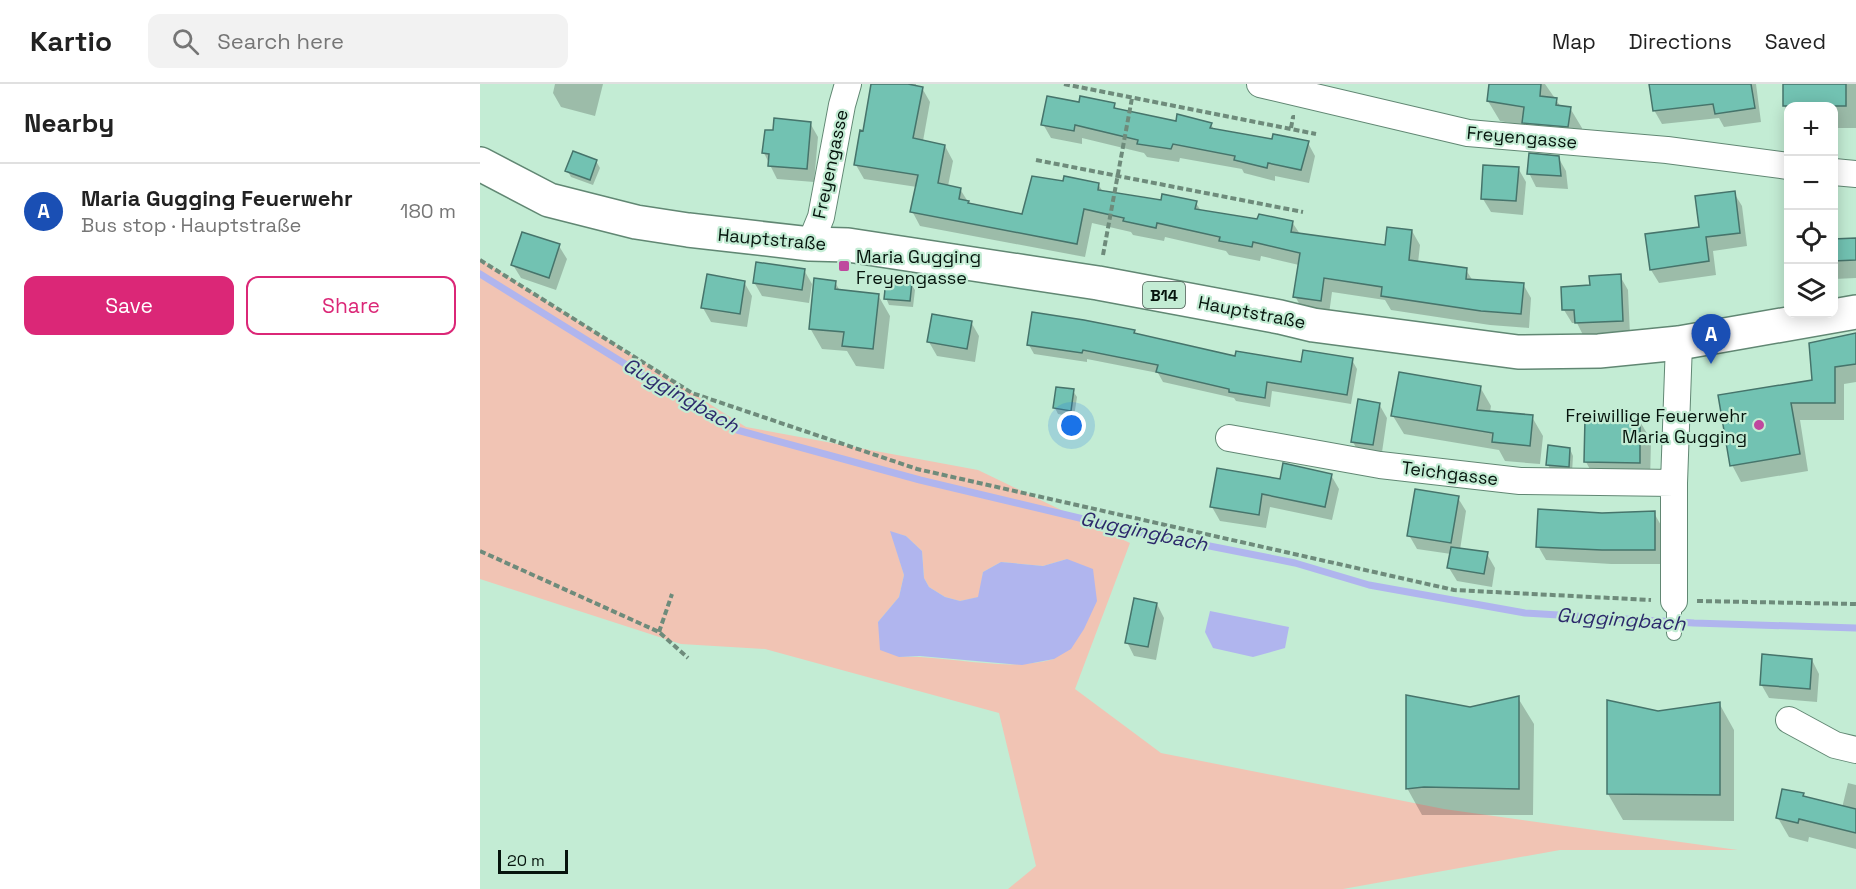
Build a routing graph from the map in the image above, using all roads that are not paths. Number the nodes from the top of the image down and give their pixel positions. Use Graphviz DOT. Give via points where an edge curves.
graph roads {
  1 [pos="848,84"];
  2 [pos="1260,84"];
  3 [pos="480,164"];
  4 [pos="1784,165"];
  5 [pos="1838,172"];
  6 [pos="1856,174"];
  7 [pos="810,244"];
  8 [pos="1856,312"];
  9 [pos="1679,343"];
  10 [pos="1229,438"];
  11 [pos="1674,483"];
  12 [pos="1674,601"];
  13 [pos="1674,633"];
  14 [pos="1789,720"];
  15 [pos="1856,750"];
  1 -- 7 [label="street, Freyengasse" via="821,217"];
  2 -- 4 [label="street, Freyengasse" via="1468,133 1667,150"];
  3 -- 7 [label="main road, Hauptstraße / B14" via="549,200 636,222"];
  5 -- 6 [label="street"];
  7 -- 9 [label="main road, Hauptstraße / B14" via="848,245 1098,283 1313,325 1518,352 1599,351"];
  8 -- 9 [label="main road, Hauptstraße / B14"];
  9 -- 11 [label="street"];
  10 -- 11 [label="street, Teichgasse" via="1380,465 1520,481"];
  11 -- 12 [label="street"];
  12 -- 13 [label="lane"];
  14 -- 15 [label="street" via="1835,744"];
}
